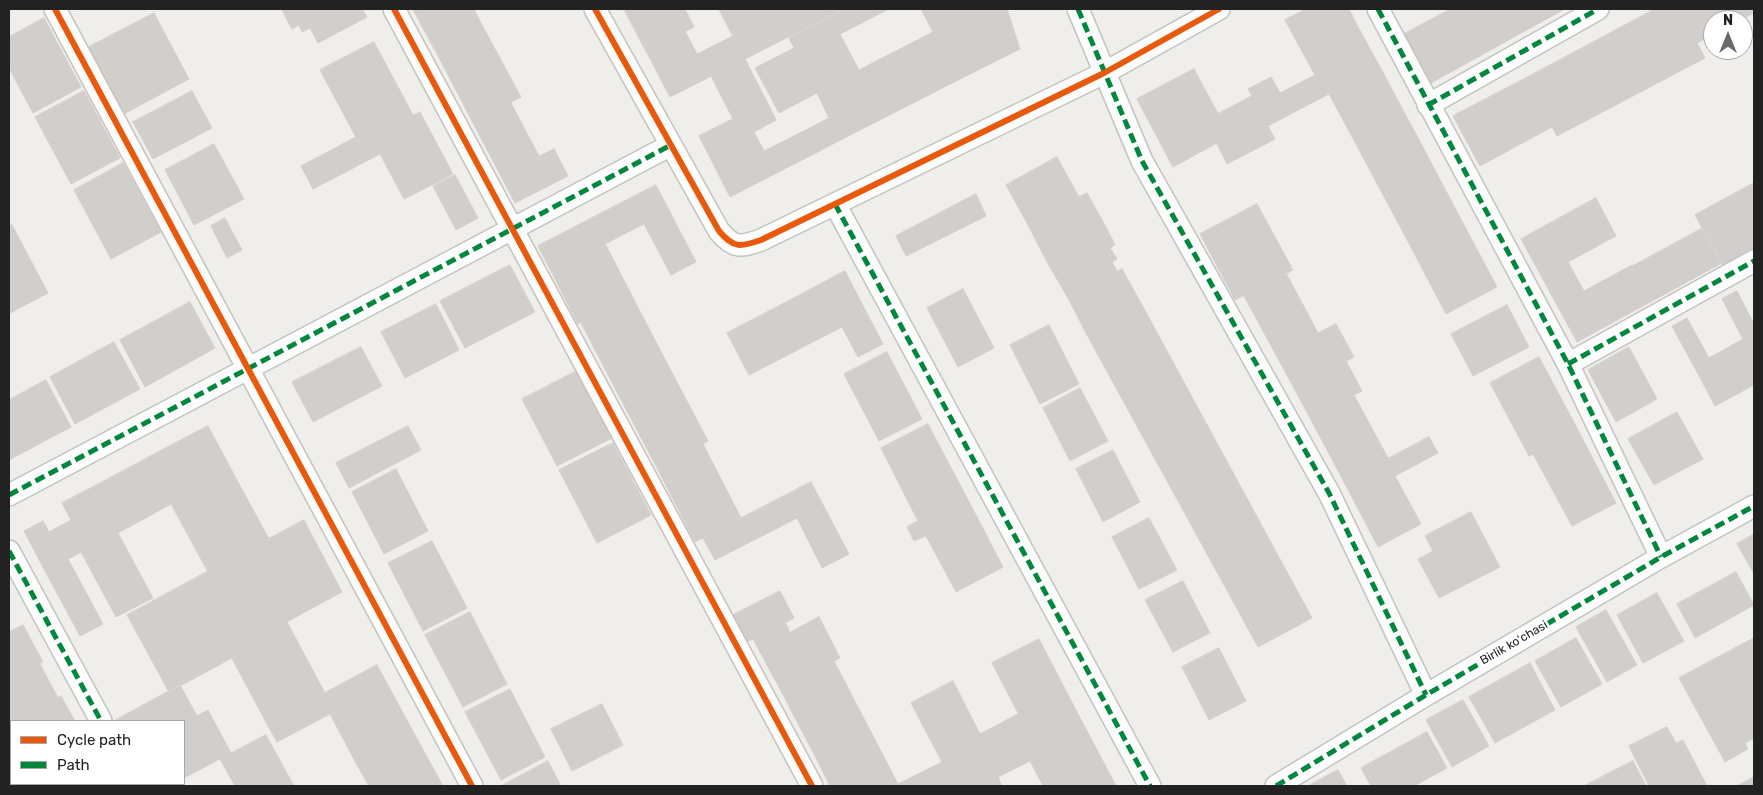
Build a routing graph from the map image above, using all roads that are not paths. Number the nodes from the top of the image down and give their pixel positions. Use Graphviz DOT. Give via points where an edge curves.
graph roads {
  1 [pos="55,9"];
  2 [pos="394,9"];
  3 [pos="596,9"];
  4 [pos="1078,9"];
  5 [pos="1218,9"];
  6 [pos="1378,9"];
  7 [pos="1598,9"];
  8 [pos="1104,73"];
  9 [pos="1428,105"];
  10 [pos="671,145"];
  11 [pos="835,204"];
  12 [pos="512,229"];
  13 [pos="1754,261"];
  14 [pos="1568,364"];
  15 [pos="247,369"];
  16 [pos="9,496"];
  17 [pos="1754,506"];
  18 [pos="9,551"];
  19 [pos="1660,557"];
  20 [pos="1426,694"];
  21 [pos="100,720"];
  22 [pos="472,786"];
  23 [pos="812,786"];
  24 [pos="1150,786"];
  25 [pos="1280,786"];
  1 -- 15 [label="street"];
  2 -- 12 [label="street"];
  3 -- 10 [label="street"];
  4 -- 8 [label="street"];
  5 -- 8 [label="street"];
  6 -- 9 [label="street"];
  7 -- 9 [label="street"];
  8 -- 11 [label="street"];
  8 -- 20 [label="street" via="1142,161 1329,493"];
  9 -- 14 [label="street"];
  10 -- 11 [label="street" via="729,243 743,246 762,240"];
  10 -- 12 [label="street"];
  11 -- 24 [label="street"];
  12 -- 15 [label="street"];
  12 -- 23 [label="street"];
  13 -- 14 [label="street"];
  14 -- 19 [label="street"];
  15 -- 16 [label="street"];
  15 -- 22 [label="street"];
  17 -- 19 [label="street, Birlik koʻchasi"];
  18 -- 21 [label="street"];
  19 -- 20 [label="street, Birlik koʻchasi"];
  20 -- 25 [label="street, Birlik koʻchasi"];
}
